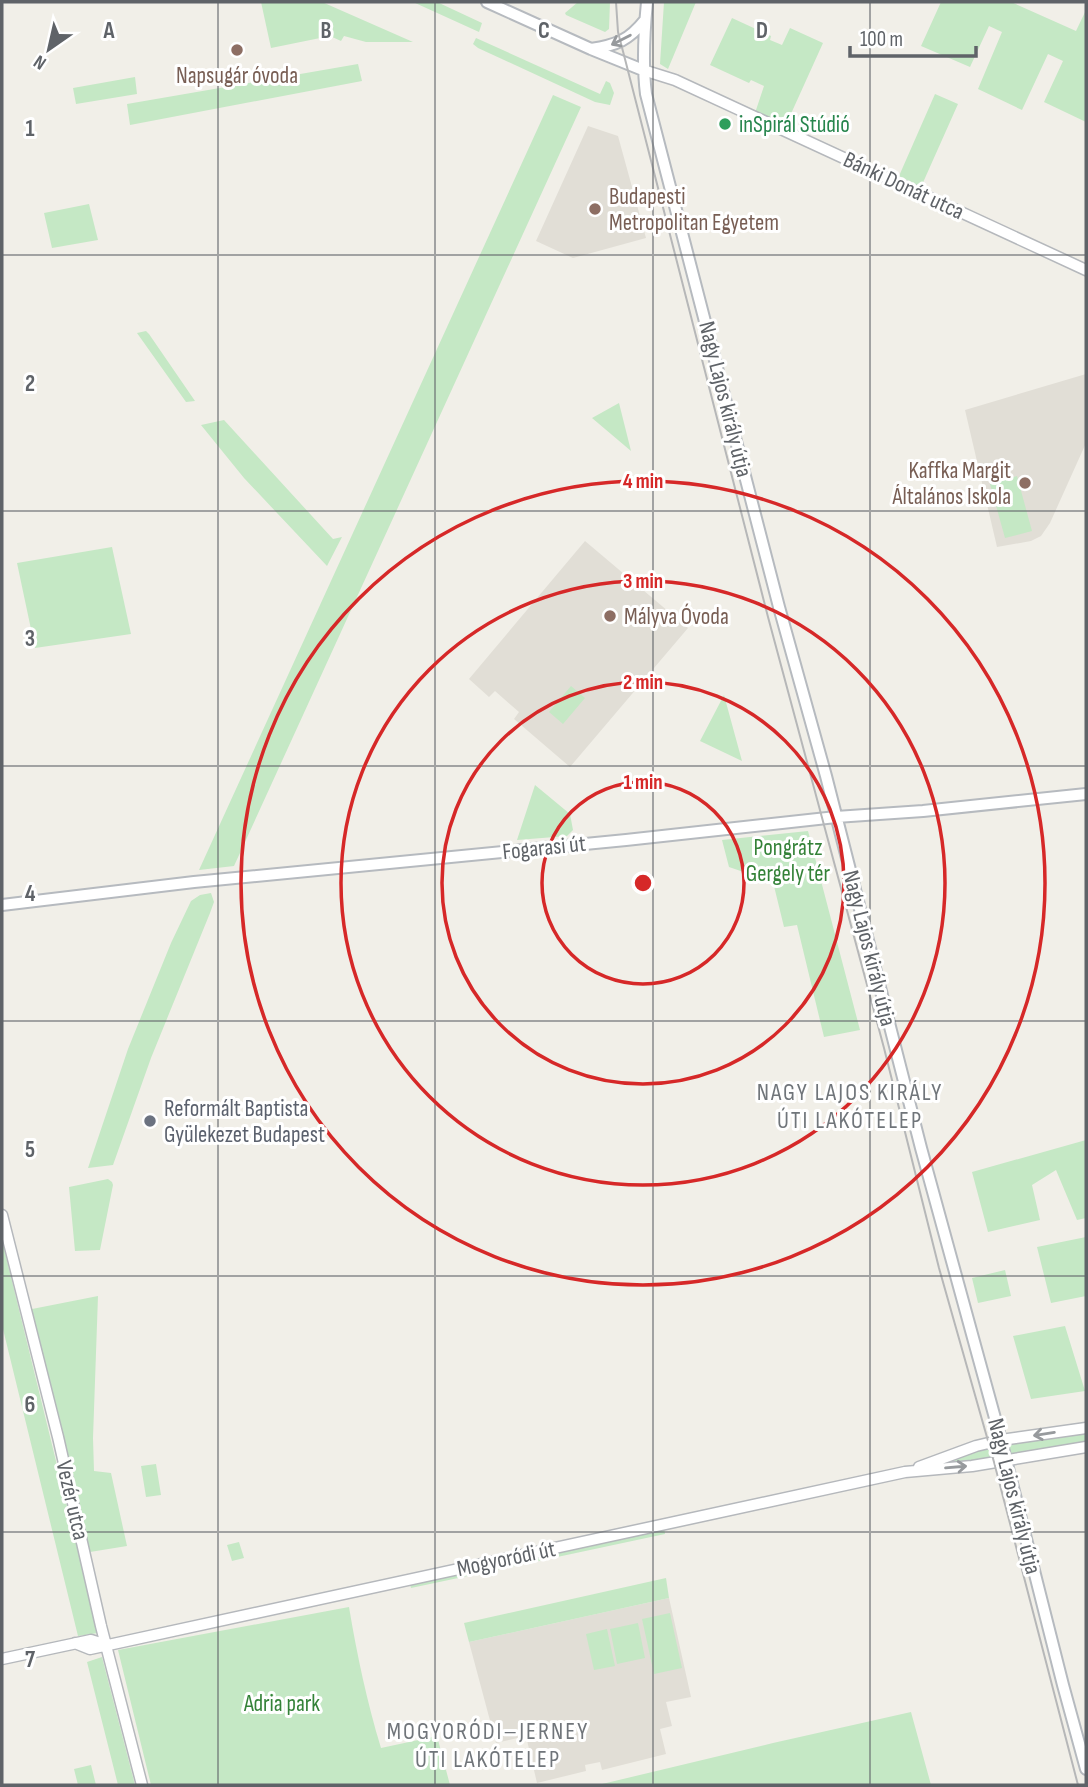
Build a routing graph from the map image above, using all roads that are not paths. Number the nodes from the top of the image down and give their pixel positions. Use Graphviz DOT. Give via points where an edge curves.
graph roads {
  1 [pos="487,2"];
  2 [pos="646,2"];
  3 [pos="645,20"];
  4 [pos="592,50"];
  5 [pos="643,70"];
  6 [pos="1086,270"];
  7 [pos="1086,794"];
  8 [pos="836,817"];
  9 [pos="2,905"];
  10 [pos="2,1216"];
  11 [pos="1086,1428"];
  12 [pos="1002,1440"];
  13 [pos="1086,1447"];
  14 [pos="1007,1460"];
  15 [pos="905,1472"];
  16 [pos="107,1645"];
  17 [pos="2,1659"];
  18 [pos="1086,1769"];
  19 [pos="142,1785"];
  1 -- 4 [label="main road"];
  2 -- 3 [label="main road, Nagy Lajos király útja"];
  3 -- 4 [label="main road, one-way" via="623,41"];
  3 -- 5 [label="main road, Nagy Lajos király útja"];
  4 -- 5 [label="main road"];
  5 -- 6 [label="street, Bánki Donát utca" via="675,80"];
  5 -- 8 [label="main road, Nagy Lajos király útja"];
  7 -- 8 [label="main road, Fogarasi út"];
  8 -- 9 [label="main road, Fogarasi út"];
  8 -- 12 [label="main road, Nagy Lajos király útja"];
  10 -- 16 [label="street, Vezér utca"];
  11 -- 12 [label="street, Mogyoródi út, one-way"];
  12 -- 14 [label="main road, Nagy Lajos király útja"];
  12 -- 15 [label="street, Mogyoródi út"];
  13 -- 14 [label="street, Mogyoródi út"];
  15 -- 14 [label="street, Mogyoródi út, one-way"];
  14 -- 18 [label="main road, Nagy Lajos király útja"];
  15 -- 16 [label="street, Mogyoródi út"];
  16 -- 17 [label="street, Mogyoródi út" via="92,1640"];
  16 -- 19 [label="street, Vezér utca"];
}
